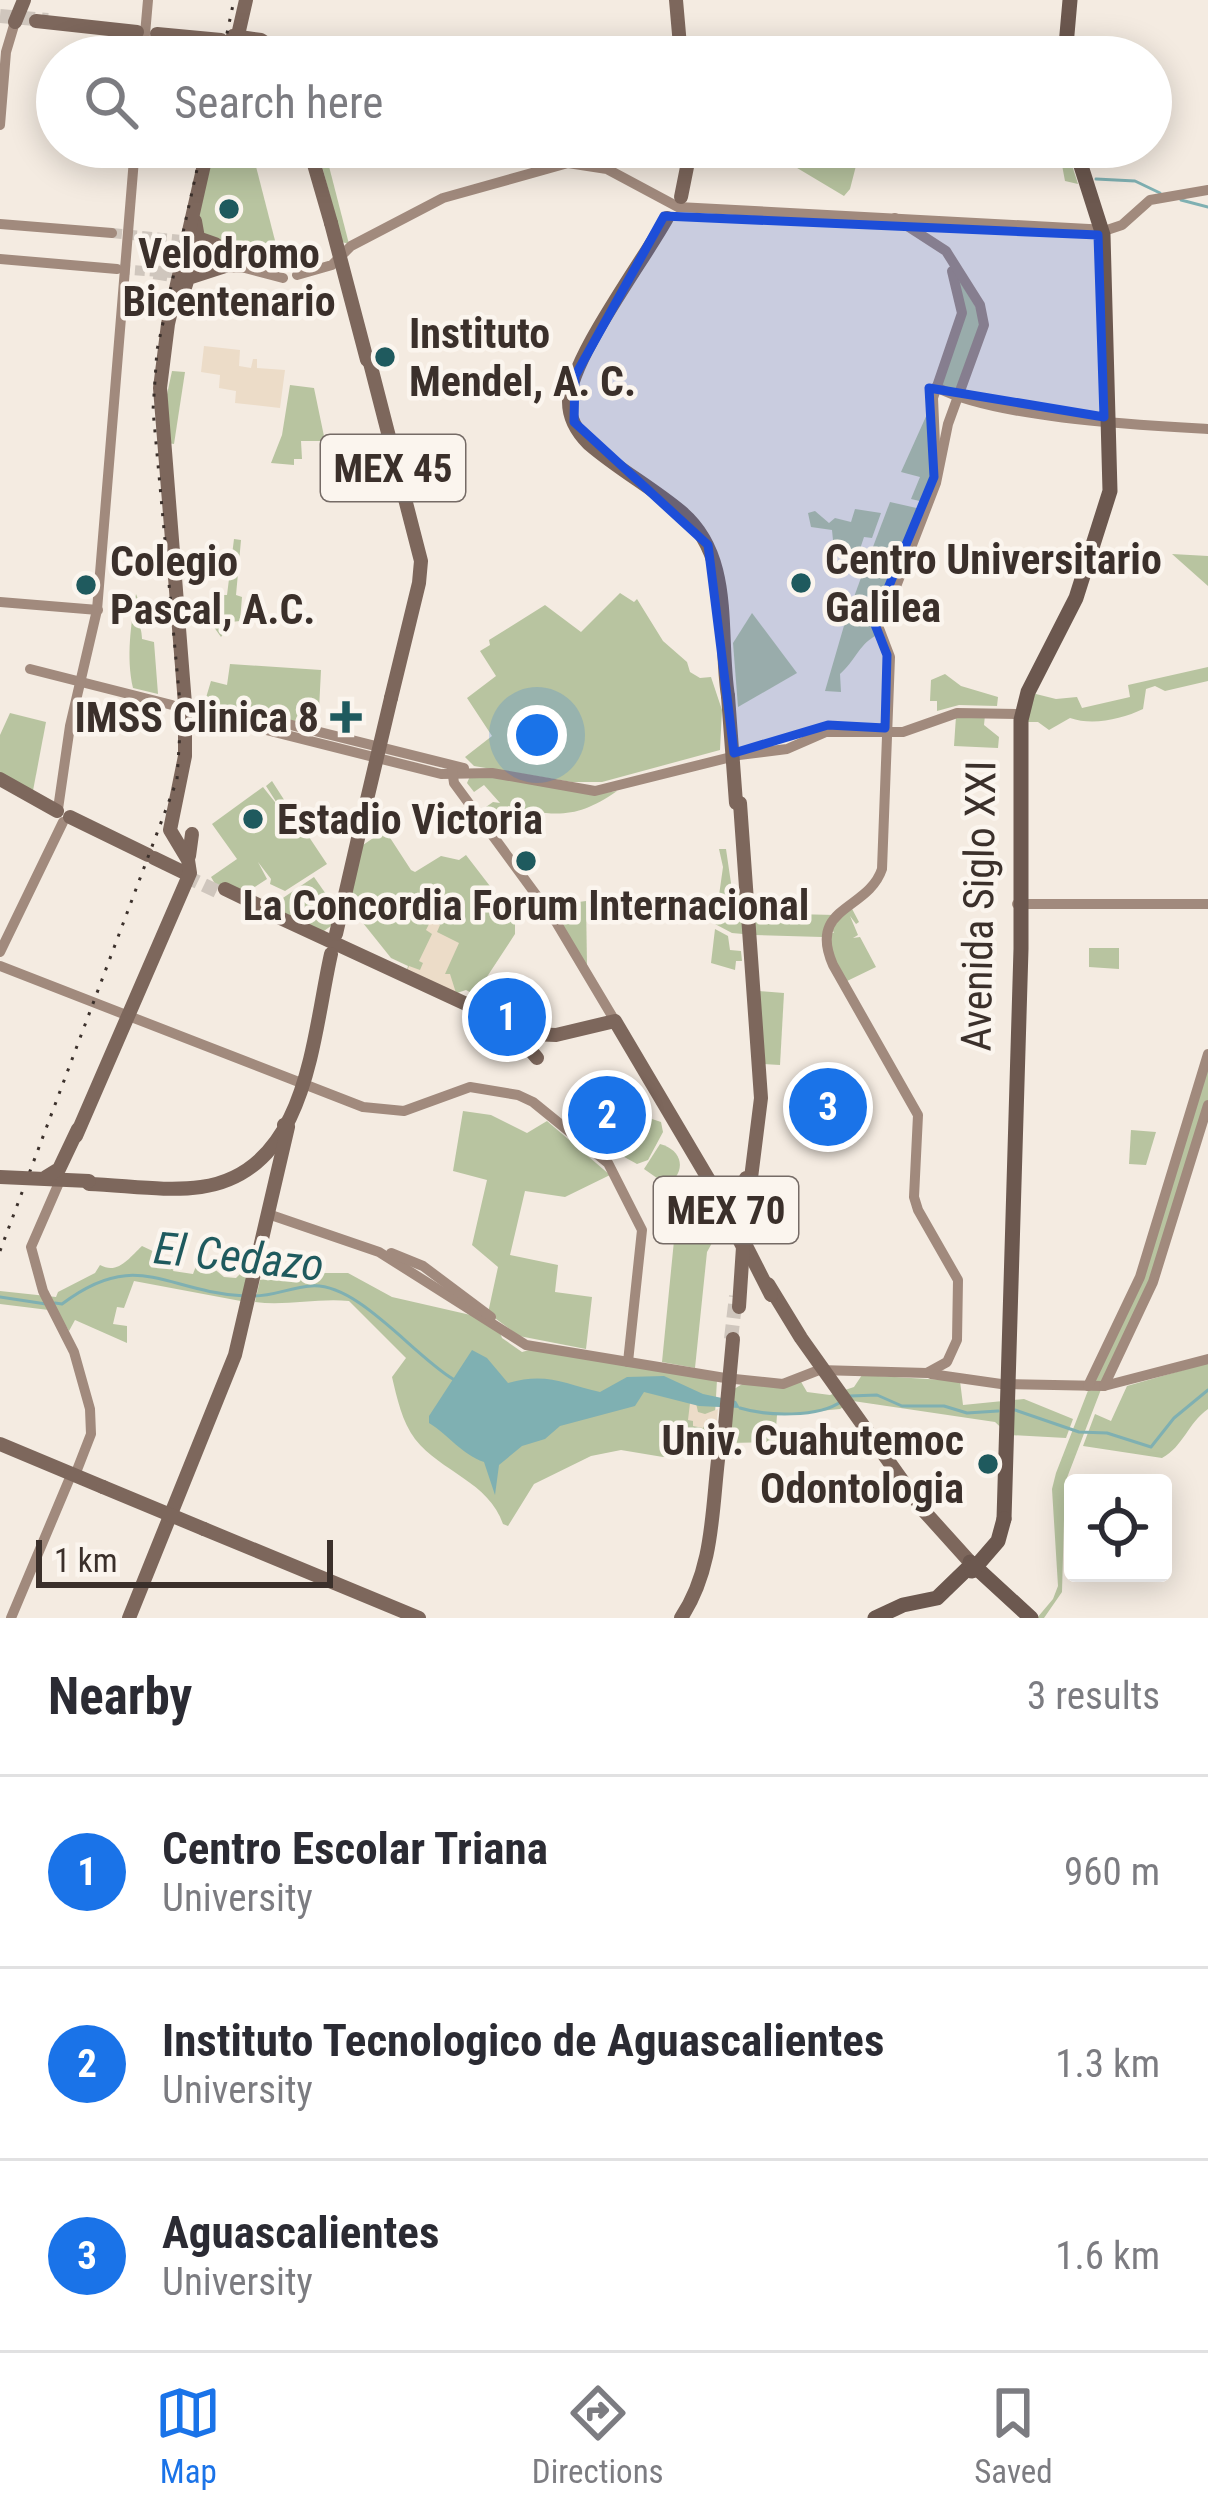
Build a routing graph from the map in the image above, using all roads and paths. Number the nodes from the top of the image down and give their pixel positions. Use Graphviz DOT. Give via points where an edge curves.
graph roads {
  1 [pos="243,0"];
  2 [pos="679,0"];
  3 [pos="1072,0"];
  4 [pos="148,6"];
  5 [pos="18,16"];
  6 [pos="138,30"];
  7 [pos="157,32"];
  8 [pos="146,36"];
  9 [pos="198,36"];
  10 [pos="235,36"];
  11 [pos="682,36"];
  12 [pos="1067,36"];
  13 [pos="0,48"];
  14 [pos="0,124"];
  15 [pos="135,168"];
  16 [pos="206,168"];
  17 [pos="206,168"];
  18 [pos="318,168"];
  19 [pos="553,168"];
  20 [pos="605,168"];
  21 [pos="685,168"];
  22 [pos="1079,168"];
  23 [pos="1083,168"];
  24 [pos="1208,190"];
  25 [pos="676,208"];
  26 [pos="195,221"];
  27 [pos="898,223"];
  28 [pos="0,224"];
  29 [pos="1097,232"];
  30 [pos="112,233"];
  31 [pos="196,241"];
  32 [pos="342,257"];
  33 [pos="0,259"];
  34 [pos="226,261"];
  35 [pos="641,264"];
  36 [pos="117,269"];
  37 [pos="285,274"];
  38 [pos="183,285"];
  39 [pos="173,324"];
  40 [pos="368,360"];
  41 [pos="937,386"];
  42 [pos="959,397"];
  43 [pos="571,404"];
  44 [pos="1106,418"];
  45 [pos="1208,427"];
  46 [pos="681,515"];
  47 [pos="699,526"];
  48 [pos="720,591"];
  49 [pos="0,602"];
  50 [pos="98,610"];
  51 [pos="711,612"];
  52 [pos="31,668"];
  53 [pos="84,682"];
  54 [pos="391,694"];
  55 [pos="730,696"];
  56 [pos="185,708"];
  57 [pos="1022,712"];
  58 [pos="886,730"];
  59 [pos="287,736"];
  60 [pos="322,740"];
  61 [pos="730,742"];
  62 [pos="376,752"];
  63 [pos="721,759"];
  64 [pos="452,769"];
  65 [pos="732,770"];
  66 [pos="0,781"];
  67 [pos="1019,786"];
  68 [pos="363,811"];
  69 [pos="60,812"];
  70 [pos="183,845"];
  71 [pos="187,876"];
  72 [pos="1208,902"];
  73 [pos="1022,916"];
  74 [pos="330,942"];
  75 [pos="0,948"];
  76 [pos="750,955"];
  77 [pos="0,968"];
  78 [pos="130,1019"];
  79 [pos="614,1023"];
  80 [pos="515,1032"];
  81 [pos="1208,1054"];
  82 [pos="536,1058"];
  83 [pos="300,1088"];
  84 [pos="1208,1106"];
  85 [pos="84,1120"];
  86 [pos="287,1124"];
  87 [pos="748,1175"];
  88 [pos="708,1179"];
  89 [pos="36,1181"];
  90 [pos="122,1184"];
  91 [pos="270,1213"];
  92 [pos="733,1219"];
  93 [pos="737,1254"];
  94 [pos="416,1269"];
  95 [pos="461,1297"];
  96 [pos="773,1299"];
  97 [pos="739,1315"];
  98 [pos="732,1339"];
  99 [pos="627,1356"];
  100 [pos="1208,1356"];
  101 [pos="934,1370"];
  102 [pos="827,1377"];
  103 [pos="734,1379"];
  104 [pos="1108,1380"];
  105 [pos="1089,1383"];
  106 [pos="1005,1386"];
  107 [pos="721,1436"];
  108 [pos="884,1458"];
  109 [pos="47,1466"];
  110 [pos="238,1546"];
  111 [pos="973,1572"];
  112 [pos="366,1598"];
  113 [pos="1026,1613"];
  114 [pos="13,1618"];
  115 [pos="131,1618"];
  116 [pos="407,1618"];
  117 [pos="422,1618"];
  118 [pos="684,1618"];
  119 [pos="878,1618"];
  1 -- 10 [label="main road"];
  2 -- 11 [label="main road"];
  3 -- 12 [label="highway"];
  4 -- 8 [label="main road"];
  5 -- 6 [label="main road"];
  5 -- 13 [label="main road"];
  5 -- 14 [label="main road"];
  7 -- 9 [label="main road"];
  15 -- 50 [label="main road"];
  16 -- 26 [label="main road"];
  17 -- 39 [label="main road"];
  18 -- 40 [label="main road, MEX 45, bridge"];
  19 -- 32 [label="main road" via="449,195"];
  20 -- 25 [label="main road"];
  21 -- 25 [label="main road"];
  22 -- 29 [label="highway, Avenida Siglo XXI"];
  23 -- 29 [label="highway, Avenida Siglo XXI"];
  24 -- 29 [label="main road" via="1152,202 1124,228"];
  25 -- 27 [label="main road"];
  25 -- 35 [label="main road"];
  26 -- 34 [label="main road" via="198,238"];
  26 -- 38 [label="main road"];
  27 -- 29 [label="main road"];
  27 -- 29 [label="main road"];
  27 -- 41 [label="main road" via="947,262 962,309"];
  27 -- 42 [label="main road" via="946,251 980,305 983,334"];
  28 -- 30 [label="main road"];
  29 -- 44 [label="highway, Avenida Siglo XXI"];
  31 -- 34 [label="main road"];
  32 -- 37 [label="main road"];
  32 -- 37 [label="main road"];
  33 -- 36 [label="main road"];
  34 -- 37 [label="main road"];
  34 -- 38 [label="main road"];
  35 -- 43 [label="main road"];
  35 -- 43 [label="main road" via="581,361"];
  38 -- 39 [label="main road"];
  39 -- 56 [label="main road" via="163,376"];
  40 -- 54 [label="main road, MEX 45" via="418,566"];
  40 -- 54 [label="main road, MEX 45" via="424,564"];
  41 -- 42 [label="main road"];
  41 -- 58 [label="main road" via="934,477 874,622 887,655"];
  42 -- 44 [label="main road"];
  42 -- 58 [label="main road" via="936,483 878,618 890,652"];
  43 -- 47 [label="main road" via="584,433"];
  44 -- 45 [label="main road"];
  44 -- 57 [label="highway, Avenida Siglo XXI" via="1105,492"];
  44 -- 57 [label="highway, Avenida Siglo XXI" via="1110,490 1079,590"];
  46 -- 47 [label="main road"];
  47 -- 48 [label="main road"];
  47 -- 55 [label="main road" via="723,569"];
  48 -- 51 [label="main road"];
  48 -- 55 [label="main road" via="722,630 712,640 723,649"];
  49 -- 50 [label="main road"];
  50 -- 53 [label="main road"];
  52 -- 53 [label="main road"];
  53 -- 56 [label="main road"];
  53 -- 69 [label="main road"];
  54 -- 62 [label="main road"];
  54 -- 68 [label="main road, MEX 45, bridge"];
  55 -- 76 [label="main road, bridge"];
  56 -- 59 [label="main road"];
  56 -- 62 [label="main road" via="247,714"];
  56 -- 70 [label="main road" via="189,758 174,824"];
  56 -- 70 [label="main road" via="185,756 167,826"];
  57 -- 58 [label="main road" via="955,709"];
  57 -- 58 [label="main road" via="962,712"];
  57 -- 67 [label="highway, Avenida Siglo XXI"];
  58 -- 63 [label="main road" via="828,725"];
  58 -- 101 [label="main road" via="880,868 833,914 824,947 916,1119 911,1204 956,1285 952,1346"];
  59 -- 60 [label="main road"];
  59 -- 62 [label="main road"];
  61 -- 63 [label="main road"];
  62 -- 64 [label="main road"];
  62 -- 68 [label="main road"];
  63 -- 64 [label="main road" via="604,786"];
  63 -- 64 [label="main road" via="595,791"];
  63 -- 65 [label="main road"];
  64 -- 79 [label="main road, MEX 70"];
  66 -- 69 [label="main road"];
  67 -- 73 [label="highway, Avenida Siglo XXI"];
  67 -- 73 [label="highway, Avenida Siglo XXI"];
  68 -- 74 [label="main road, MEX 45"];
  69 -- 71 [label="main road"];
  69 -- 75 [label="main road"];
  70 -- 71 [label="main road"];
  71 -- 78 [label="main road"];
  71 -- 78 [label="main road"];
  72 -- 73 [label="main road"];
  73 -- 106 [label="highway, Avenida Siglo XXI"];
  73 -- 106 [label="highway, Avenida Siglo XXI"];
  74 -- 74 [label="main road" via="224,893 261,911"];
  74 -- 79 [label="main road" via="531,1034"];
  74 -- 80 [label="main road"];
  74 -- 83 [label="main road, MEX 45"];
  76 -- 87 [label="main road"];
  76 -- 87 [label="main road" via="760,1098"];
  77 -- 78 [label="main road"];
  78 -- 83 [label="main road"];
  78 -- 85 [label="main road"];
  79 -- 80 [label="main road" via="541,1039"];
  79 -- 88 [label="main road, MEX 70"];
  79 -- 92 [label="main road, MEX 70"];
  80 -- 82 [label="main road"];
  81 -- 105 [label="main road" via="1140,1277"];
  83 -- 86 [label="main road, MEX 45"];
  83 -- 99 [label="main road" via="389,1112 477,1091 531,1105 606,1166 633,1210 638,1246"];
  84 -- 104 [label="main road" via="1153,1282"];
  85 -- 89 [label="main road"];
  85 -- 89 [label="main road, bridge" via="59,1169"];
  86 -- 90 [label="main road, MEX 45" via="236,1172 205,1182"];
  86 -- 90 [label="main road, MEX 45" via="251,1169 230,1180 189,1188"];
  86 -- 91 [label="main road"];
  87 -- 96 [label="main road, bridge" via="741,1237"];
  88 -- 92 [label="main road, MEX 70"];
  88 -- 97 [label="main road, bridge" via="743,1247"];
  89 -- 90 [label="main road, MEX 45, bridge"];
  89 -- 90 [label="main road, MEX 45, bridge"];
  89 -- 90 [label="main road"];
  89 -- 109 [label="main road" via="31,1247 41,1291 73,1357 88,1425"];
  91 -- 94 [label="main road"];
  91 -- 115 [label="main road" via="235,1368"];
  92 -- 93 [label="main road"];
  92 -- 96 [label="main road, MEX 70" via="750,1273"];
  92 -- 102 [label="main road, MEX 70"];
  94 -- 95 [label="main road"];
  94 -- 95 [label="main road" via="445,1295"];
  95 -- 99 [label="main road" via="526,1341"];
  96 -- 102 [label="main road, MEX 70"];
  98 -- 107 [label="main road, bridge"];
  99 -- 103 [label="main road"];
  99 -- 103 [label="main road"];
  100 -- 104 [label="main road"];
  101 -- 102 [label="main road"];
  101 -- 106 [label="main road"];
  102 -- 103 [label="main road"];
  102 -- 108 [label="main road, MEX 70"];
  102 -- 108 [label="main road, MEX 70"];
  104 -- 105 [label="main road"];
  105 -- 106 [label="main road"];
  105 -- 106 [label="main road"];
  106 -- 119 [label="highway, Avenida Siglo XXI, bridge" via="998,1541 948,1594"];
  107 -- 118 [label="main road" via="706,1564"];
  107 -- 118 [label="main road" via="718,1539"];
  108 -- 111 [label="main road, MEX 70"];
  108 -- 111 [label="main road, MEX 70"];
  109 -- 110 [label="main road, bridge"];
  109 -- 114 [label="main road"];
  110 -- 112 [label="main road"];
  110 -- 112 [label="main road"];
  111 -- 113 [label="highway, MEX 70"];
  111 -- 113 [label="highway"];
  112 -- 116 [label="main road"];
  112 -- 117 [label="main road"];
}
